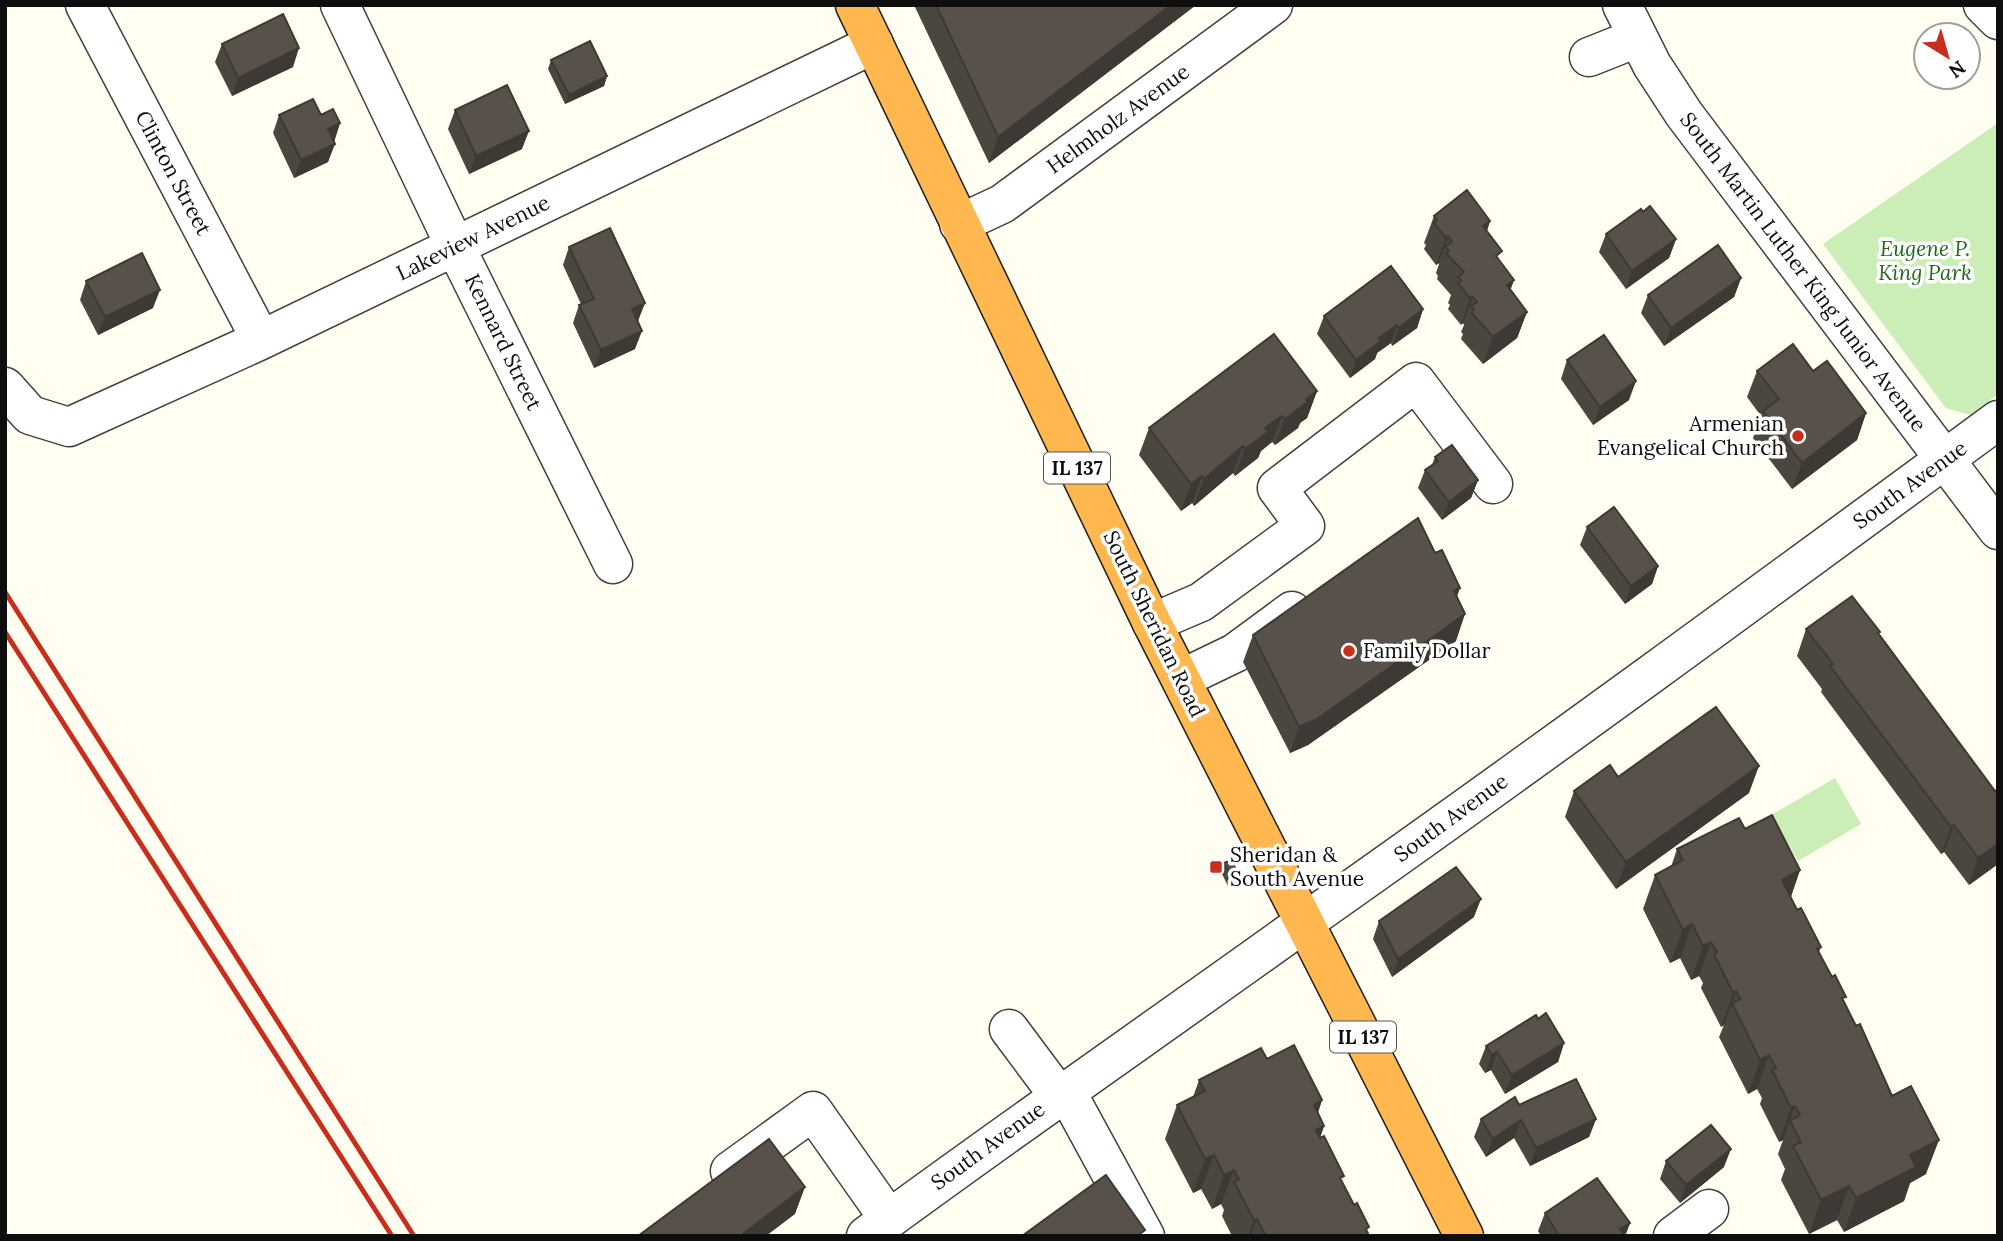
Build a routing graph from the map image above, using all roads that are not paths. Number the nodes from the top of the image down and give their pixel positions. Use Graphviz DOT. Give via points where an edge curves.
graph roads {
  1 [pos="85,5"];
  2 [pos="340,5"];
  3 [pos="855,5"];
  4 [pos="1273,5"];
  5 [pos="1983,5"];
  6 [pos="1998,20"];
  7 [pos="1630,22"];
  8 [pos="874,44"];
  9 [pos="1589,57"];
  10 [pos="959,224"];
  11 [pos="456,246"];
  12 [pos="261,340"];
  13 [pos="5,387"];
  14 [pos="1998,420"];
  15 [pos="1945,460"];
  16 [pos="1493,484"];
  17 [pos="1998,530"];
  18 [pos="613,564"];
  19 [pos="1322,590"];
  20 [pos="1152,623"];
  21 [pos="1181,678"];
  22 [pos="1305,923"];
  23 [pos="1009,1028"];
  24 [pos="1062,1094"];
  25 [pos="705,1189"];
  26 [pos="1709,1209"];
  27 [pos="876,1230"];
  28 [pos="1145,1236"];
  29 [pos="1464,1236"];
  30 [pos="1673,1236"];
  1 -- 12 [label="street, Clinton Street"];
  2 -- 11 [label="street, Kennard Street"];
  3 -- 8 [label="highway, South Sheridan Road / IL 137"];
  4 -- 10 [label="street, Helmholz Avenue" via="1002,204"];
  5 -- 6 [label="street"];
  7 -- 9 [label="street"];
  7 -- 15 [label="street, South Martin Luther King Junior Avenue" via="1700,137"];
  8 -- 10 [label="highway, South Sheridan Road / IL 137"];
  8 -- 11 [label="street, Lakeview Avenue"];
  10 -- 20 [label="highway, South Sheridan Road / IL 137"];
  11 -- 12 [label="street, Lakeview Avenue"];
  11 -- 18 [label="street, Kennard Street"];
  12 -- 13 [label="street, Lakeview Avenue" via="69,427 30,415"];
  14 -- 15 [label="street, South Avenue"];
  15 -- 17 [label="street, South Martin Luther King Junior Avenue"];
  15 -- 22 [label="street, South Avenue"];
  16 -- 20 [label="street" via="1416,382 1277,488 1305,526 1201,602"];
  19 -- 21 [label="street" via="1235,653"];
  20 -- 21 [label="highway, South Sheridan Road / IL 137"];
  21 -- 22 [label="highway, South Sheridan Road / IL 137"];
  22 -- 24 [label="street, South Avenue"];
  22 -- 29 [label="highway, South Sheridan Road / IL 137"];
  23 -- 24 [label="street"];
  24 -- 27 [label="street, South Avenue"];
  24 -- 28 [label="street"];
  25 -- 27 [label="street" via="813,1111"];
  26 -- 30 [label="street"];
}
